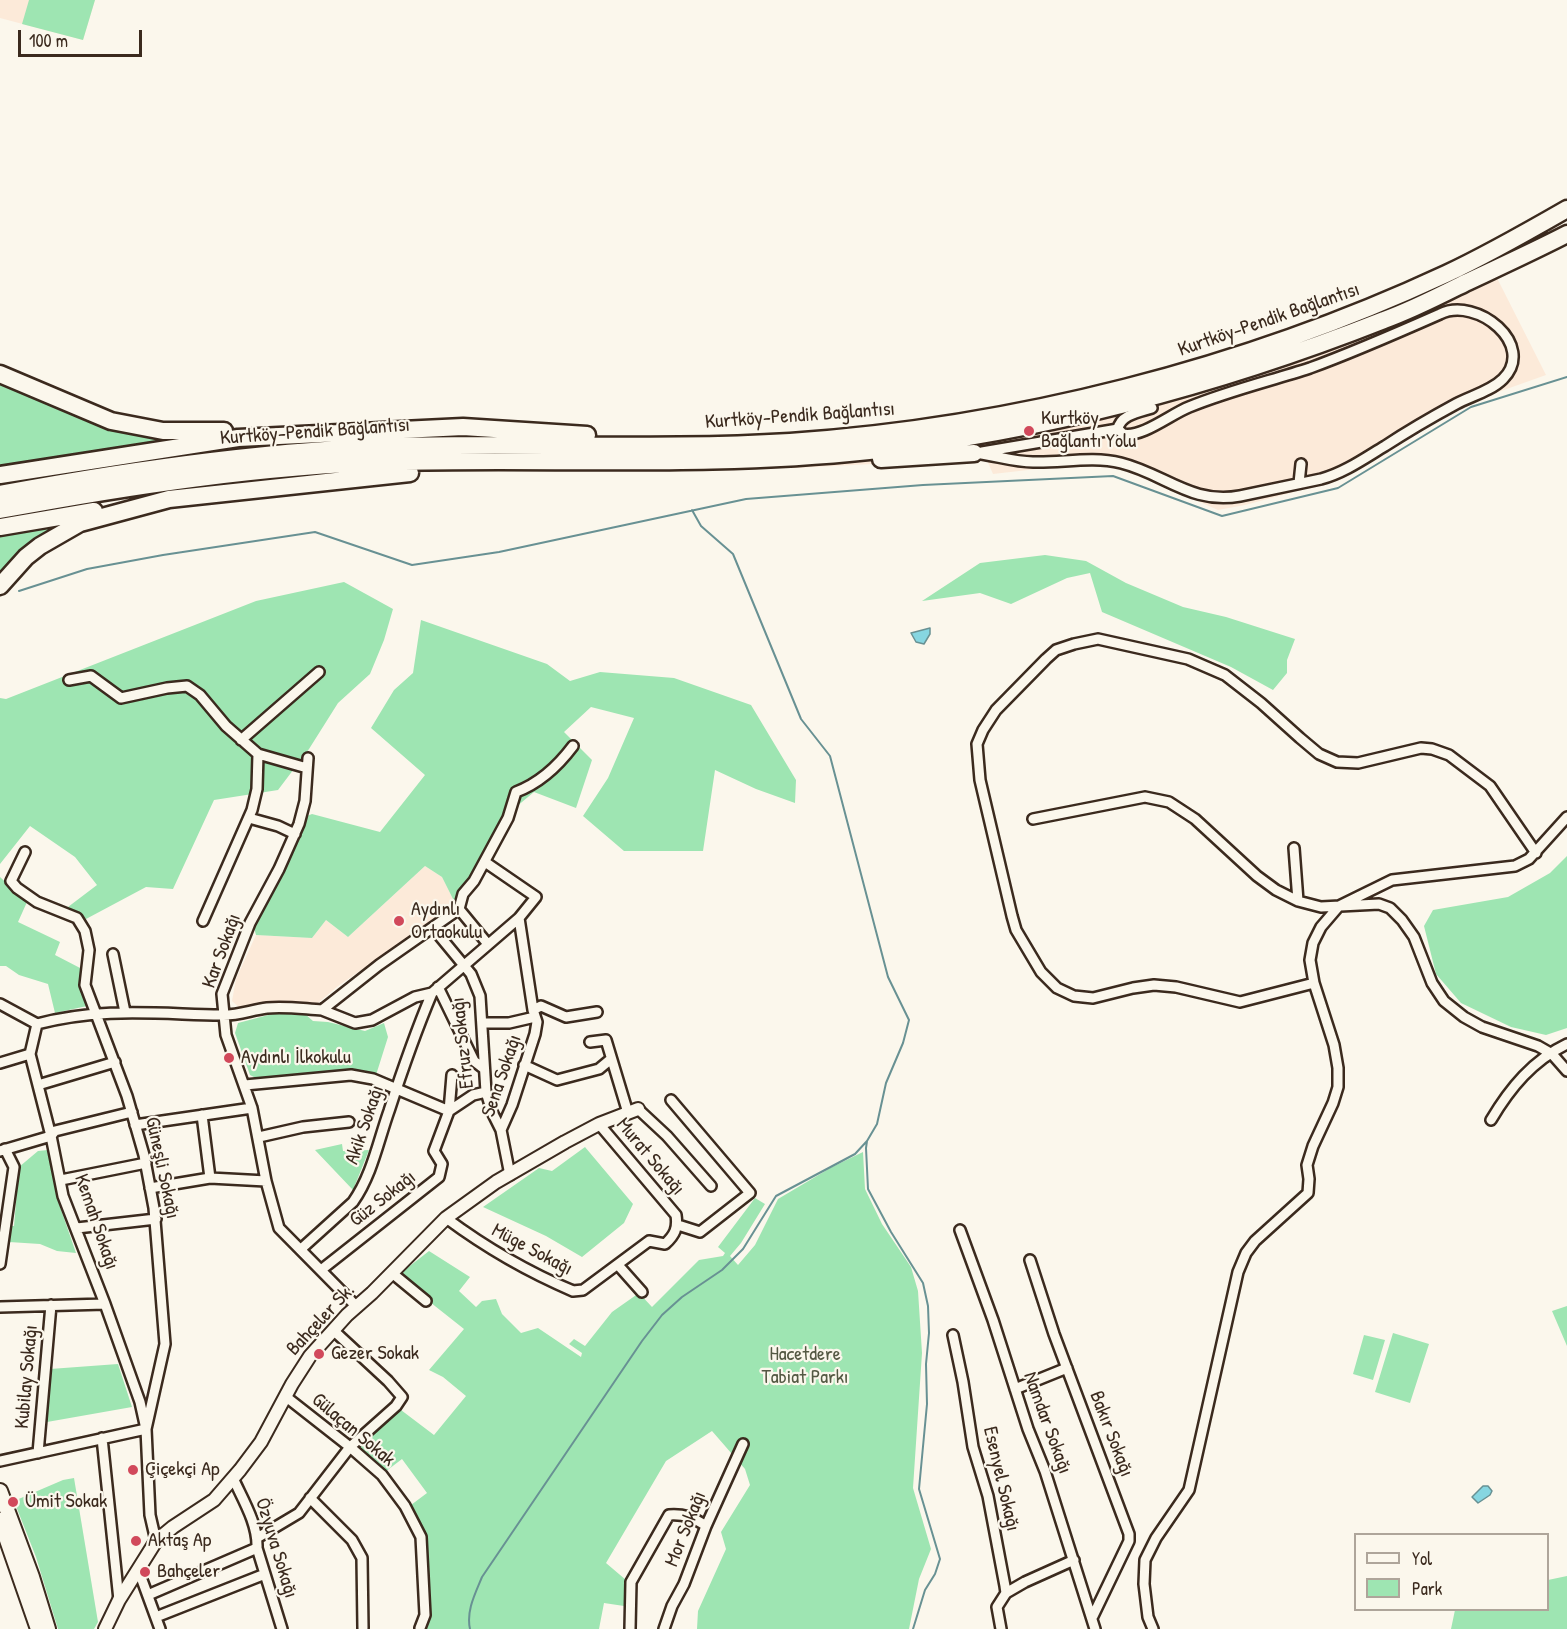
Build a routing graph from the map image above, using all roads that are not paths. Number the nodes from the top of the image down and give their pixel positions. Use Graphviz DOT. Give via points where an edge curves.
graph roads {
  1 [pos="1567,209"];
  2 [pos="1567,234"];
  3 [pos="1455,288"];
  4 [pos="0,374"];
  5 [pos="1152,408"];
  6 [pos="1118,429"];
  7 [pos="312,434"];
  8 [pos="1044,442"];
  9 [pos="681,446"];
  10 [pos="974,453"];
  11 [pos="755,458"];
  12 [pos="504,461"];
  13 [pos="1043,462"];
  14 [pos="1301,464"];
  15 [pos="0,475"];
  16 [pos="1299,483"];
  17 [pos="0,494"];
  18 [pos="169,500"];
  19 [pos="0,510"];
  20 [pos="0,527"];
  21 [pos="0,586"];
  22 [pos="320,672"];
  23 [pos="69,680"];
  24 [pos="242,740"];
  25 [pos="573,746"];
  26 [pos="258,754"];
  27 [pos="1567,818"];
  28 [pos="249,819"];
  29 [pos="1033,819"];
  30 [pos="295,834"];
  31 [pos="1294,848"];
  32 [pos="25,852"];
  33 [pos="1536,853"];
  34 [pos="485,862"];
  35 [pos="1298,901"];
  36 [pos="1339,906"];
  37 [pos="459,909"];
  38 [pos="519,918"];
  39 [pos="203,921"];
  40 [pos="433,928"];
  41 [pos="488,943"];
  42 [pos="114,954"];
  43 [pos="463,964"];
  44 [pos="1314,983"];
  45 [pos="435,990"];
  46 [pos="0,1004"];
  47 [pos="322,1011"];
  48 [pos="125,1012"];
  49 [pos="597,1012"];
  50 [pos="96,1013"];
  51 [pos="534,1013"];
  52 [pos="224,1016"];
  53 [pos="482,1023"];
  54 [pos="37,1024"];
  55 [pos="590,1042"];
  56 [pos="1567,1044"];
  57 [pos="30,1054"];
  58 [pos="1552,1054"];
  59 [pos="611,1059"];
  60 [pos="115,1062"];
  61 [pos="0,1063"];
  62 [pos="524,1065"];
  63 [pos="483,1068"];
  64 [pos="1567,1071"];
  65 [pos="452,1075"];
  66 [pos="38,1085"];
  67 [pos="245,1085"];
  68 [pos="396,1088"];
  69 [pos="486,1092"];
  70 [pos="671,1100"];
  71 [pos="252,1108"];
  72 [pos="448,1111"];
  73 [pos="633,1111"];
  74 [pos="132,1112"];
  75 [pos="202,1115"];
  76 [pos="1491,1120"];
  77 [pos="349,1122"];
  78 [pos="599,1124"];
  79 [pos="135,1125"];
  80 [pos="501,1130"];
  81 [pos="51,1136"];
  82 [pos="259,1137"];
  83 [pos="2,1150"];
  84 [pos="146,1163"];
  85 [pos="510,1174"];
  86 [pos="210,1178"];
  87 [pos="61,1180"];
  88 [pos="266,1181"];
  89 [pos="711,1186"];
  90 [pos="150,1188"];
  91 [pos="446,1218"];
  92 [pos="156,1219"];
  93 [pos="678,1226"];
  94 [pos="76,1228"];
  95 [pos="960,1230"];
  96 [pos="664,1244"];
  97 [pos="301,1249"];
  98 [pos="1030,1260"];
  99 [pos="0,1264"];
  100 [pos="618,1265"];
  101 [pos="321,1270"];
  102 [pos="392,1273"];
  103 [pos="642,1292"];
  104 [pos="426,1301"];
  105 [pos="105,1304"];
  106 [pos="51,1305"];
  107 [pos="0,1307"];
  108 [pos="357,1307"];
  109 [pos="333,1330"];
  110 [pos="953,1335"];
  111 [pos="1067,1368"];
  112 [pos="1015,1389"];
  113 [pos="285,1396"];
  114 [pos="146,1429"];
  115 [pos="102,1438"];
  116 [pos="743,1443"];
  117 [pos="350,1447"];
  118 [pos="38,1453"];
  119 [pos="0,1461"];
  120 [pos="233,1478"];
  121 [pos="0,1491"];
  122 [pos="310,1498"];
  123 [pos="0,1520"];
  124 [pos="706,1526"];
  125 [pos="156,1541"];
  126 [pos="257,1543"];
  127 [pos="1074,1560"];
  128 [pos="138,1569"];
  129 [pos="266,1574"];
  130 [pos="1006,1593"];
  131 [pos="148,1595"];
  132 [pos="119,1600"];
  133 [pos="1093,1616"];
  134 [pos="156,1617"];
  135 [pos="46,1628"];
  136 [pos="363,1628"];
  137 [pos="420,1628"];
  138 [pos="105,1629"];
  139 [pos="160,1629"];
  140 [pos="282,1629"];
  141 [pos="630,1629"];
  142 [pos="664,1629"];
  143 [pos="1001,1629"];
  144 [pos="1095,1629"];
  145 [pos="1153,1629"];
  1 -- 9 [label="highway, Kurtköy-Pendik Bağlantısı" via="1448,274 1387,300 1230,359 1148,382 944,424 791,442"];
  2 -- 3 [label="highway, Kurtköy-Pendik Bağlantısı"];
  3 -- 5 [label="highway" via="1425,310 1377,332"];
  3 -- 11 [label="highway, Kurtköy-Pendik Bağlantısı" via="1387,319 1243,371 1111,408 955,439 868,451"];
  4 -- 7 [label="highway" via="111,421 163,431"];
  5 -- 6 [label="street" via="1124,418"];
  6 -- 8 [label="street"];
  6 -- 16 [label="street" via="1123,434 1136,433 1192,406 1342,356 1444,311 1477,313 1506,336 1511,346 1511,365 1496,385 1332,476"];
  7 -- 9 [label="highway" via="463,427"];
  7 -- 15 [label="highway" via="238,438"];
  8 -- 10 [label="street"];
  8 -- 13 [label="street"];
  9 -- 17 [label="highway, Kurtköy-Pendik Bağlantısı" via="444,445 289,452 188,462"];
  10 -- 11 [label="highway" via="799,467"];
  10 -- 13 [label="street"];
  11 -- 12 [label="highway, Kurtköy-Pendik Bağlantısı"];
  12 -- 18 [label="highway"];
  12 -- 19 [label="highway, Kurtköy-Pendik Bağlantısı" via="391,462 239,472"];
  13 -- 16 [label="street" via="1121,463 1199,496 1213,498 1227,499"];
  14 -- 16 [label="street"];
  18 -- 20 [label="highway"];
  18 -- 21 [label="highway" via="80,523 26,557"];
  22 -- 24 [label="street"];
  23 -- 24 [label="street" via="91,676 121,698 187,686"];
  24 -- 26 [label="street"];
  25 -- 34 [label="street" via="560,764 528,788 516,792 508,818"];
  26 -- 28 [label="street" via="258,789"];
  26 -- 30 [label="street, Kar Sokağı" via="308,763 305,801"];
  27 -- 33 [label="street"];
  28 -- 30 [label="street"];
  28 -- 39 [label="street"];
  29 -- 35 [label="street" via="1145,797 1169,802 1195,819 1257,876"];
  30 -- 52 [label="street, Kar Sokağı" via="232,967 222,994"];
  31 -- 35 [label="street"];
  32 -- 50 [label="street, Güneşli Sokağı" via="11,881 37,902 77,918 89,950 85,985"];
  33 -- 36 [label="street" via="1515,866 1392,880"];
  33 -- 44 [label="street" via="1487,782 1449,755 1421,748 1358,763 1337,762 1319,754 1243,687 1206,665 1098,639 1056,650 996,710 977,744 980,780 1016,930 1041,972 1057,988 1074,996 1094,998 1154,985 1240,1002"];
  34 -- 37 [label="street" via="463,894"];
  34 -- 38 [label="street" via="536,897"];
  35 -- 36 [label="street" via="1321,907"];
  36 -- 44 [label="street" via="1313,943 1310,960"];
  36 -- 58 [label="street" via="1379,904 1390,909 1414,937 1431,983 1444,1000 1482,1027"];
  37 -- 40 [label="street"];
  37 -- 41 [label="street"];
  38 -- 41 [label="street"];
  38 -- 51 [label="street, Sena Sokağı"];
  40 -- 43 [label="street, Efruz Sokağı"];
  40 -- 47 [label="street"];
  41 -- 43 [label="street"];
  42 -- 48 [label="street"];
  43 -- 45 [label="street"];
  43 -- 53 [label="street, Efruz Sokağı" via="480,996"];
  44 -- 145 [label="street" via="1334,1045 1338,1087 1307,1166 1308,1193 1254,1241 1238,1272 1189,1490 1144,1560 1148,1617"];
  45 -- 47 [label="street" via="372,1020 355,1023"];
  45 -- 63 [label="street" via="474,1061"];
  45 -- 68 [label="street, Akik Sokağı"];
  46 -- 54 [label="street"];
  47 -- 52 [label="street" via="267,1008"];
  48 -- 50 [label="street"];
  48 -- 52 [label="street"];
  49 -- 51 [label="street" via="566,1017 541,1006"];
  50 -- 54 [label="street"];
  50 -- 60 [label="street, Güneşli Sokağı"];
  51 -- 53 [label="street" via="509,1023"];
  51 -- 62 [label="street, Sena Sokağı" via="535,1034"];
  52 -- 67 [label="street, Kar Sokağı" via="226,1035"];
  53 -- 63 [label="street, Efruz Sokağı"];
  54 -- 57 [label="street, Kemah Sokağı"];
  55 -- 59 [label="street" via="606,1040"];
  56 -- 58 [label="street"];
  57 -- 61 [label="street"];
  57 -- 66 [label="street, Kemah Sokağı"];
  58 -- 64 [label="street"];
  58 -- 76 [label="street" via="1525,1072 1506,1093"];
  59 -- 62 [label="street" via="599,1069 557,1080"];
  59 -- 73 [label="street"];
  60 -- 66 [label="street"];
  60 -- 74 [label="street, Güneşli Sokağı"];
  62 -- 80 [label="street, Sena Sokağı"];
  63 -- 69 [label="street, Efruz Sokağı"];
  65 -- 72 [label="street, Güz Sokağı"];
  66 -- 81 [label="street, Kemah Sokağı"];
  67 -- 68 [label="street" via="351,1076 374,1079"];
  67 -- 71 [label="street, Kar Sokağı"];
  68 -- 72 [label="street"];
  68 -- 97 [label="street, Akik Sokağı" via="360,1193"];
  69 -- 72 [label="street" via="473,1095"];
  69 -- 80 [label="street, Efruz Sokağı"];
  70 -- 93 [label="street" via="750,1193 700,1232"];
  71 -- 75 [label="street"];
  71 -- 82 [label="street, Kar Sokağı"];
  72 -- 101 [label="street, Güz Sokağı" via="434,1151 442,1164 439,1177"];
  73 -- 78 [label="street, Bahçeler Sk."];
  73 -- 89 [label="street" via="667,1136"];
  74 -- 79 [label="street, Güneşli Sokağı"];
  74 -- 81 [label="street" via="55,1131"];
  75 -- 79 [label="street"];
  75 -- 86 [label="street"];
  77 -- 82 [label="street"];
  78 -- 85 [label="street, Bahçeler Sk."];
  78 -- 93 [label="street, Murat Sokağı" via="676,1215"];
  79 -- 84 [label="street, Güneşli Sokağı"];
  80 -- 85 [label="street, Sena Sokağı"];
  81 -- 83 [label="street"];
  81 -- 87 [label="street, Kemah Sokağı"];
  82 -- 88 [label="street, Kar Sokağı"];
  83 -- 99 [label="street" via="14,1167"];
  84 -- 87 [label="street"];
  84 -- 90 [label="street, Güneşli Sokağı"];
  85 -- 91 [label="street, Bahçeler Sk."];
  86 -- 88 [label="street"];
  86 -- 90 [label="street"];
  87 -- 94 [label="street, Kemah Sokağı"];
  88 -- 97 [label="street, Kar Sokağı" via="279,1228"];
  90 -- 92 [label="street, Güneşli Sokağı"];
  91 -- 100 [label="street, Müge Sokağı" via="500,1254 573,1291 583,1290"];
  91 -- 102 [label="street, Bahçeler Sk."];
  92 -- 94 [label="street"];
  92 -- 114 [label="street, Güneşli Sokağı" via="165,1344"];
  93 -- 96 [label="street, Murat Sokağı"];
  94 -- 105 [label="street, Kemah Sokağı"];
  95 -- 112 [label="street, Namdar Sokağı"];
  96 -- 100 [label="street, Müge Sokağı" via="649,1241"];
  97 -- 101 [label="street, Kar Sokağı"];
  98 -- 111 [label="street, Bakır Sokağı"];
  100 -- 103 [label="street"];
  101 -- 108 [label="street, Kar Sokağı"];
  102 -- 104 [label="street"];
  102 -- 108 [label="street, Bahçeler Sk."];
  105 -- 106 [label="street"];
  105 -- 114 [label="street, Kemah Sokağı"];
  106 -- 107 [label="street"];
  106 -- 118 [label="street, Kubilay Sokağı"];
  108 -- 109 [label="street, Bahçeler Sk."];
  109 -- 113 [label="street, Bahçeler Sk." via="310,1356"];
  109 -- 117 [label="street" via="402,1397"];
  110 -- 130 [label="street, Esenyel Sokağı"];
  111 -- 112 [label="street"];
  111 -- 133 [label="street, Bakır Sokağı" via="1130,1534"];
  112 -- 127 [label="street, Namdar Sokağı"];
  113 -- 117 [label="street, Gülaçan Sokak"];
  113 -- 120 [label="street, Bahçeler Sk." via="261,1442"];
  114 -- 115 [label="street"];
  114 -- 125 [label="street, Güneşli Sokağı" via="150,1515"];
  115 -- 118 [label="street"];
  115 -- 132 [label="street"];
  116 -- 124 [label="street, Mor Sokağı"];
  117 -- 122 [label="street"];
  117 -- 137 [label="street, Gülaçan Sokak" via="382,1475 421,1537 426,1615"];
  118 -- 119 [label="street"];
  120 -- 125 [label="street, Bahçeler Sk." via="214,1500"];
  120 -- 126 [label="street, Özyuva Sokağı"];
  121 -- 135 [label="main road"];
  122 -- 126 [label="street" via="299,1513"];
  122 -- 136 [label="street" via="352,1540 362,1558"];
  123 -- 135 [label="main road"];
  124 -- 141 [label="street" via="694,1517 669,1515 632,1582"];
  124 -- 142 [label="street, Mor Sokağı"];
  125 -- 128 [label="street, Bahçeler Sk."];
  126 -- 129 [label="street, Özyuva Sokağı"];
  126 -- 131 [label="street"];
  127 -- 130 [label="street"];
  127 -- 133 [label="street, Namdar Sokağı"];
  128 -- 131 [label="street"];
  128 -- 132 [label="street, Bahçeler Sk."];
  129 -- 134 [label="street"];
  129 -- 140 [label="street, Özyuva Sokağı"];
  130 -- 143 [label="street, Esenyel Sokağı" via="997,1607"];
  131 -- 134 [label="street"];
  132 -- 138 [label="street, Bahçeler Sk."];
  133 -- 144 [label="street, Namdar Sokağı"];
  134 -- 139 [label="street"];
}
